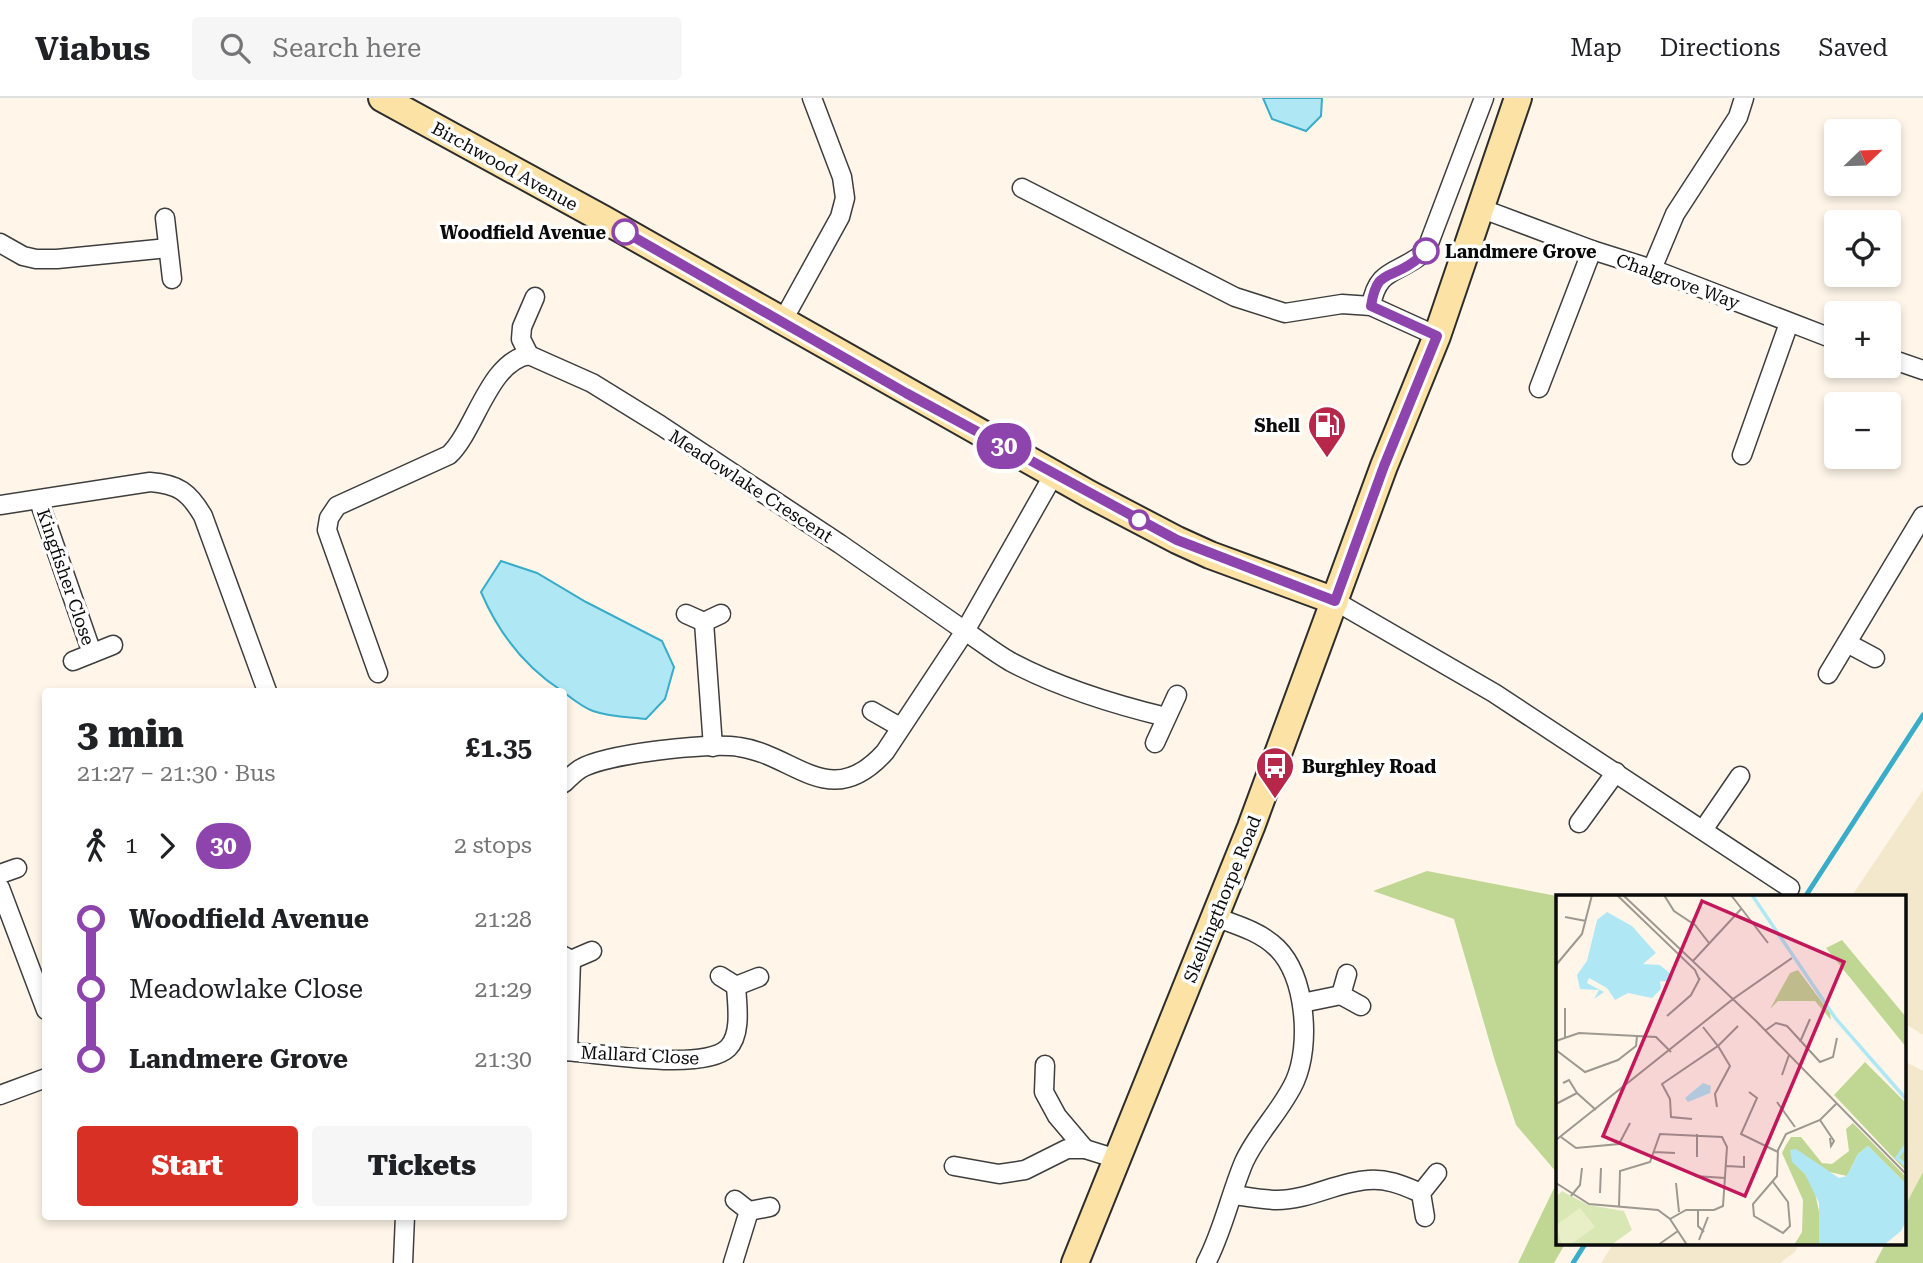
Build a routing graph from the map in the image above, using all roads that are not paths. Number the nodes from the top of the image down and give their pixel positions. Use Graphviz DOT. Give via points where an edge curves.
graph roads {
  1 [pos="382,98"];
  2 [pos="812,98"];
  3 [pos="1484,98"];
  4 [pos="1518,98"];
  5 [pos="1744,98"];
  6 [pos="1022,188"];
  7 [pos="1480,208"];
  8 [pos="165,218"];
  9 [pos="0,243"];
  10 [pos="168,248"];
  11 [pos="1592,250"];
  12 [pos="1653,269"];
  13 [pos="172,279"];
  14 [pos="535,297"];
  15 [pos="1371,306"];
  16 [pos="782,322"];
  17 [pos="1789,323"];
  18 [pos="1437,336"];
  19 [pos="1824,336"];
  20 [pos="529,355"];
  21 [pos="1901,362"];
  22 [pos="1923,370"];
  23 [pos="1539,388"];
  24 [pos="1742,455"];
  25 [pos="1054,474"];
  26 [pos="39,500"];
  27 [pos="0,505"];
  28 [pos="1923,516"];
  29 [pos="1335,601"];
  30 [pos="686,614"];
  31 [pos="722,614"];
  32 [pos="704,622"];
  33 [pos="965,631"];
  34 [pos="1847,643"];
  35 [pos="113,645"];
  36 [pos="92,653"];
  37 [pos="1875,658"];
  38 [pos="73,661"];
  39 [pos="378,673"];
  40 [pos="1828,674"];
  41 [pos="266,688"];
  42 [pos="1177,695"];
  43 [pos="872,711"];
  44 [pos="1166,716"];
  45 [pos="900,727"];
  46 [pos="1155,743"];
  47 [pos="713,747"];
  48 [pos="1616,772"];
  49 [pos="1740,776"];
  50 [pos="567,780"];
  51 [pos="1579,823"];
  52 [pos="1703,830"];
  53 [pos="18,868"];
  54 [pos="0,874"];
  55 [pos="0,888"];
  56 [pos="1790,888"];
  57 [pos="1215,917"];
  58 [pos="592,951"];
  59 [pos="567,958"];
  60 [pos="1347,974"];
  61 [pos="720,976"];
  62 [pos="759,977"];
  63 [pos="736,986"];
  64 [pos="1341,995"];
  65 [pos="42,999"];
  66 [pos="1302,1003"];
  67 [pos="1361,1006"];
  68 [pos="567,1051"];
  69 [pos="1045,1065"];
  70 [pos="42,1079"];
  71 [pos="0,1095"];
  72 [pos="1085,1149"];
  73 [pos="1118,1159"];
  74 [pos="954,1166"];
  75 [pos="1437,1173"];
  76 [pos="1421,1193"];
  77 [pos="1234,1195"];
  78 [pos="770,1207"];
  79 [pos="1425,1217"];
  80 [pos="405,1220"];
  81 [pos="403,1263"];
  82 [pos="733,1263"];
  83 [pos="1075,1263"];
  84 [pos="1206,1263"];
  1 -- 16 [label="main road, Birchwood Avenue"];
  2 -- 16 [label="street" via="842,177 845,198 840,217"];
  3 -- 15 [label="street" via="1426,251 1411,264 1382,276"];
  4 -- 7 [label="main road, Skellingthorpe Road"];
  5 -- 12 [label="street" via="1738,117 1675,214"];
  6 -- 15 [label="street" via="1235,297 1285,313 1342,304"];
  7 -- 11 [label="street, Chalgrove Way"];
  7 -- 18 [label="main road, Skellingthorpe Road"];
  8 -- 10 [label="street"];
  9 -- 10 [label="street" via="36,259"];
  10 -- 13 [label="street"];
  11 -- 12 [label="street, Chalgrove Way"];
  11 -- 23 [label="street"];
  12 -- 17 [label="street, Chalgrove Way"];
  14 -- 20 [label="street" via="522,327 521,339"];
  15 -- 18 [label="street"];
  16 -- 25 [label="main road, Birchwood Avenue"];
  17 -- 19 [label="street, Chalgrove Way"];
  17 -- 24 [label="street"];
  18 -- 29 [label="main road, Skellingthorpe Road"];
  20 -- 33 [label="street, Meadowlake Crescent" via="592,383 660,425"];
  20 -- 39 [label="street" via="519,356 484,394 459,445 449,455 337,506 329,518 327,530"];
  21 -- 22 [label="street"];
  25 -- 29 [label="main road, Birchwood Avenue" via="1177,540"];
  25 -- 33 [label="street"];
  26 -- 27 [label="street"];
  26 -- 36 [label="street, Kingfisher Close"];
  26 -- 41 [label="street" via="150,482 167,484 193,499"];
  28 -- 34 [label="street"];
  29 -- 48 [label="street" via="1494,693"];
  29 -- 57 [label="main road, Skellingthorpe Road"];
  30 -- 32 [label="street"];
  31 -- 32 [label="street"];
  32 -- 47 [label="street"];
  33 -- 44 [label="street, Meadowlake Crescent" via="1010,661 1066,687"];
  33 -- 45 [label="street"];
  34 -- 37 [label="street"];
  34 -- 40 [label="street"];
  35 -- 36 [label="street, Kingfisher Close"];
  36 -- 38 [label="street, Kingfisher Close"];
  42 -- 44 [label="street"];
  43 -- 45 [label="street"];
  44 -- 46 [label="street"];
  45 -- 47 [label="street" via="873,765 841,779 803,773 758,751"];
  47 -- 50 [label="street" via="620,755 581,768"];
  48 -- 51 [label="street"];
  48 -- 52 [label="street"];
  49 -- 52 [label="street"];
  52 -- 56 [label="street"];
  53 -- 54 [label="street"];
  55 -- 65 [label="street"];
  57 -- 66 [label="street" via="1262,936 1279,949 1292,968"];
  57 -- 73 [label="main road, Skellingthorpe Road"];
  58 -- 59 [label="street, Mallard Close"];
  60 -- 64 [label="street"];
  61 -- 63 [label="street"];
  62 -- 63 [label="street"];
  63 -- 68 [label="street, Mallard Close" via="736,1033 729,1048 712,1058 689,1061"];
  64 -- 66 [label="street"];
  64 -- 67 [label="street"];
  66 -- 77 [label="street" via="1305,1027 1295,1080 1244,1162"];
  69 -- 72 [label="street" via="1044,1092"];
  70 -- 71 [label="street"];
  72 -- 73 [label="street"];
  72 -- 74 [label="street" via="1067,1149 1025,1170 999,1174"];
  73 -- 83 [label="main road, Skellingthorpe Road"];
  75 -- 76 [label="street"];
  76 -- 77 [label="street" via="1395,1182 1369,1179 1278,1200"];
  76 -- 79 [label="street"];
  77 -- 84 [label="street"];
  78 -- 82 [label="street" via="742,1206"];
  80 -- 81 [label="street"];
}
